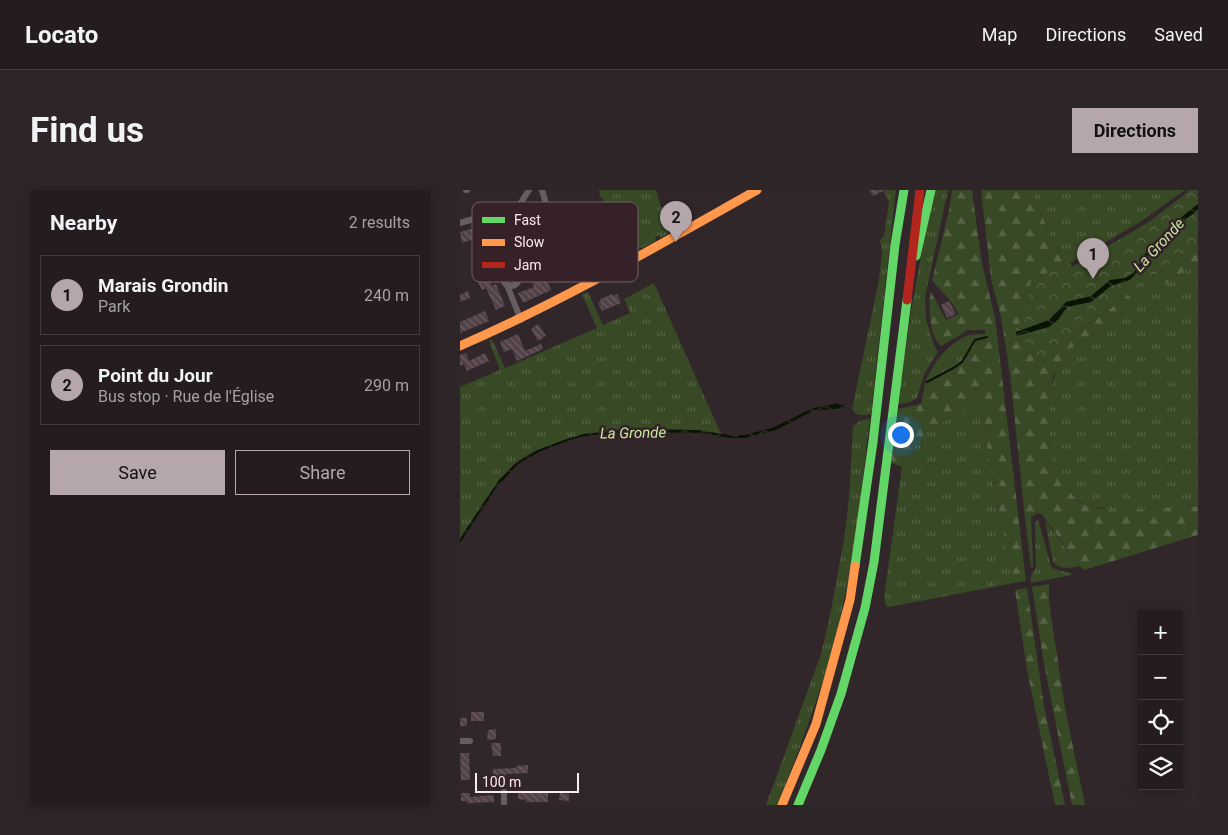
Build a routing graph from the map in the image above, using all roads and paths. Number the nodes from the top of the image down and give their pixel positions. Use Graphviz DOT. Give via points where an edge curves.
graph roads {
  1 [pos="529,190"];
  2 [pos="542,190"];
  3 [pos="757,190"];
  4 [pos="899,190"];
  5 [pos="904,190"];
  6 [pos="920,190"];
  7 [pos="931,190"];
  8 [pos="522,202"];
  9 [pos="546,202"];
  10 [pos="472,219"];
  11 [pos="460,223"];
  12 [pos="895,245"];
  13 [pos="638,257"];
  14 [pos="912,273"];
  15 [pos="591,282"];
  16 [pos="507,285"];
  17 [pos="521,320"];
  18 [pos="460,346"];
  19 [pos="460,741"];
  20 [pos="470,741"];
  21 [pos="504,792"];
  22 [pos="504,805"];
  23 [pos="782,805"];
  24 [pos="798,805"];
  1 -- 8 [label="street"];
  2 -- 9 [label="street"];
  3 -- 13 [label="main road"];
  4 -- 12 [label="main road"];
  5 -- 12 [label="main road"];
  6 -- 14 [label="main road"];
  7 -- 14 [label="main road"];
  10 -- 11 [label="street"];
  12 -- 23 [label="main road" via="873,442 850,600 816,724"];
  14 -- 24 [label="main road" via="871,578 829,731"];
  15 -- 17 [label="main road"];
  16 -- 17 [label="street"];
  17 -- 18 [label="main road"];
  19 -- 20 [label="street"];
  21 -- 22 [label="street"];
}
